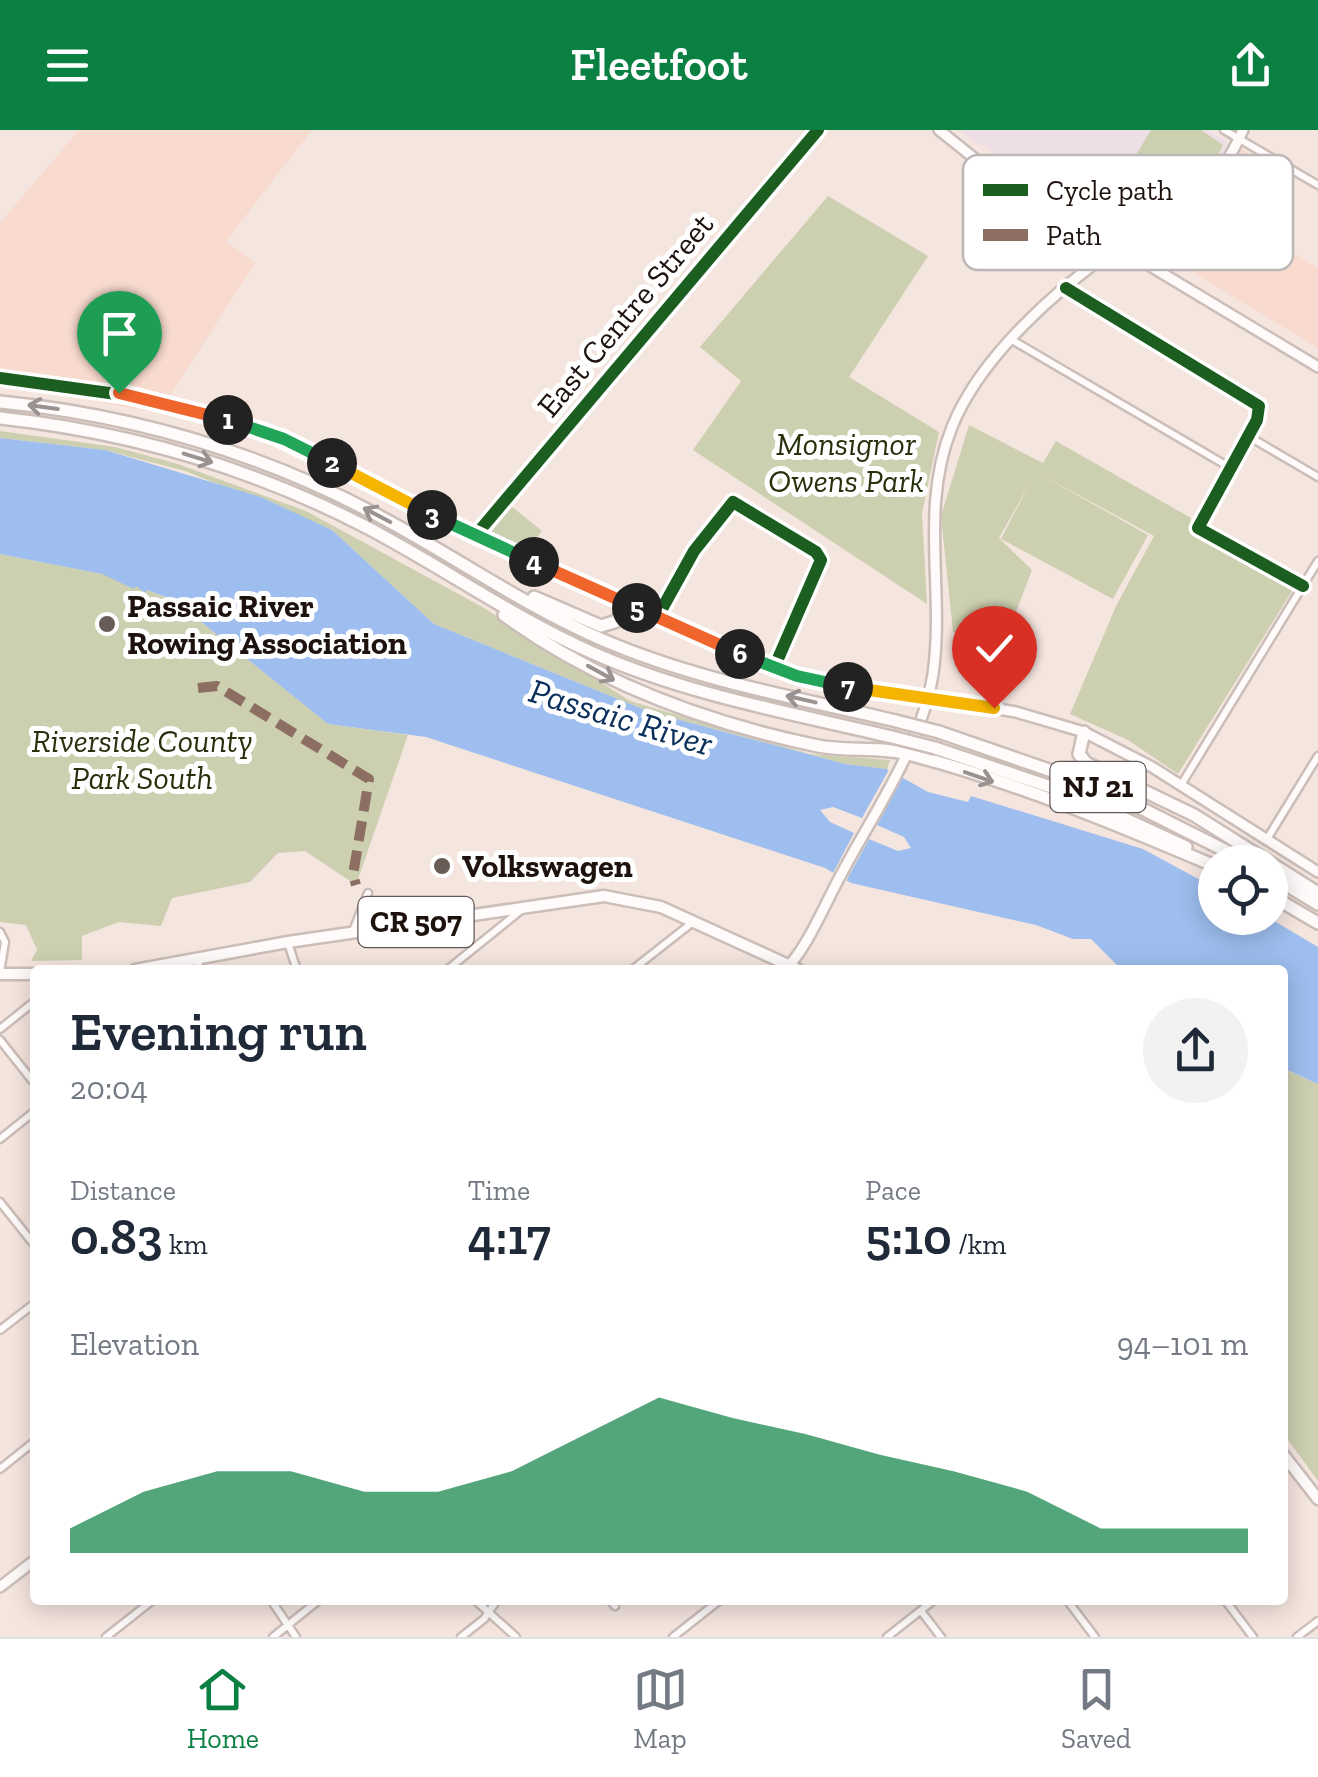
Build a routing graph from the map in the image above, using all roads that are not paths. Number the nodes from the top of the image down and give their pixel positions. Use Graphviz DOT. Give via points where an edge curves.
graph roads {
  1 [pos="818,130"];
  2 [pos="939,130"];
  3 [pos="1224,130"];
  4 [pos="1241,134"];
  5 [pos="970,155"];
  6 [pos="1273,155"];
  7 [pos="1293,168"];
  8 [pos="1318,185"];
  9 [pos="1089,270"];
  10 [pos="1157,270"];
  11 [pos="1066,288"];
  12 [pos="1012,340"];
  13 [pos="1318,367"];
  14 [pos="0,378"];
  15 [pos="0,402"];
  16 [pos="0,418"];
  17 [pos="1248,436"];
  18 [pos="1230,467"];
  19 [pos="1318,478"];
  20 [pos="475,536"];
  21 [pos="422,540"];
  22 [pos="1318,561"];
  23 [pos="1302,586"];
  24 [pos="492,600"];
  25 [pos="626,602"];
  26 [pos="658,616"];
  27 [pos="774,668"];
  28 [pos="928,698"];
  29 [pos="1084,732"];
  30 [pos="905,753"];
  31 [pos="1318,756"];
  32 [pos="1181,785"];
  33 [pos="1266,838"];
  34 [pos="1214,845"];
  35 [pos="1198,856"];
  36 [pos="1198,857"];
  37 [pos="1318,872"];
  38 [pos="1288,886"];
  39 [pos="368,892"];
  40 [pos="1318,894"];
  41 [pos="1318,904"];
  42 [pos="527,905"];
  43 [pos="1288,905"];
  44 [pos="694,921"];
  45 [pos="1318,923"];
  46 [pos="354,931"];
  47 [pos="0,932"];
  48 [pos="288,942"];
  49 [pos="203,956"];
  50 [pos="160,965"];
  51 [pos="198,965"];
  52 [pos="295,965"];
  53 [pos="454,965"];
  54 [pos="638,965"];
  55 [pos="785,965"];
  56 [pos="793,965"];
  57 [pos="0,973"];
  58 [pos="30,974"];
  59 [pos="30,1005"];
  60 [pos="0,1030"];
  61 [pos="0,1040"];
  62 [pos="30,1078"];
  63 [pos="30,1115"];
  64 [pos="0,1139"];
  65 [pos="0,1202"];
  66 [pos="30,1240"];
  67 [pos="30,1307"];
  68 [pos="0,1330"];
  69 [pos="30,1446"];
  70 [pos="1288,1461"];
  71 [pos="0,1469"];
  72 [pos="1318,1499"];
  73 [pos="30,1564"];
  74 [pos="0,1588"];
  75 [pos="147,1605"];
  76 [pos="274,1605"];
  77 [pos="314,1605"];
  78 [pos="480,1605"];
  79 [pos="494,1605"];
  80 [pos="714,1605"];
  81 [pos="928,1605"];
  82 [pos="1070,1605"];
  83 [pos="1229,1605"];
  84 [pos="921,1610"];
  85 [pos="488,1613"];
  86 [pos="1318,1621"];
  87 [pos="287,1626"];
  88 [pos="106,1637"];
  89 [pos="273,1637"];
  90 [pos="296,1637"];
  91 [pos="462,1637"];
  92 [pos="516,1637"];
  93 [pos="672,1637"];
  94 [pos="886,1637"];
  95 [pos="942,1637"];
  96 [pos="1095,1637"];
  97 [pos="1253,1637"];
  98 [pos="1298,1637"];
  1 -- 20 [label="street, East Centre Street"];
  2 -- 5 [label="main road"];
  3 -- 4 [label="street"];
  4 -- 6 [label="street"];
  7 -- 8 [label="street"];
  9 -- 11 [label="main road"];
  10 -- 13 [label="main road"];
  11 -- 12 [label="main road"];
  11 -- 17 [label="street" via="1261,411"];
  12 -- 18 [label="street"];
  12 -- 28 [label="main road" via="969,392 940,466 932,512 936,639"];
  14 -- 20 [label="main road" via="138,396 284,439"];
  21 -- 15 [label="highway, NJ 21, one-way" via="324,488 220,447 112,418"];
  16 -- 24 [label="highway, NJ 21, one-way" via="108,434 241,472 342,515"];
  17 -- 18 [label="street"];
  17 -- 19 [label="street"];
  18 -- 23 [label="street" via="1200,518 1200,532"];
  20 -- 25 [label="main road"];
  21 -- 25 [label="highway" via="601,626 617,621"];
  34 -- 21 [label="highway, NJ 21, one-way, bridge" via="1101,788 939,732 626,649"];
  22 -- 23 [label="street"];
  23 -- 32 [label="street"];
  24 -- 30 [label="highway, one-way" via="506,616 602,674 651,696 814,745"];
  24 -- 35 [label="highway, NJ 21, bridge" via="645,674 935,748 1069,792"];
  25 -- 26 [label="main road"];
  26 -- 27 [label="main road"];
  26 -- 27 [label="street" via="694,550 734,502 821,560"];
  27 -- 28 [label="main road" via="829,684"];
  28 -- 29 [label="main road" via="1016,712"];
  28 -- 30 [label="main road"];
  29 -- 32 [label="main road"];
  29 -- 40 [label="highway" via="1080,754 1086,763 1194,814"];
  30 -- 36 [label="highway, one-way"];
  30 -- 56 [label="main road"];
  31 -- 33 [label="street"];
  32 -- 33 [label="main road"];
  33 -- 37 [label="main road"];
  38 -- 41 [label="highway"];
  39 -- 46 [label="street"];
  42 -- 44 [label="main road, CR 507" via="623,896"];
  42 -- 46 [label="main road, CR 507"];
  42 -- 53 [label="street"];
  43 -- 45 [label="highway"];
  44 -- 54 [label="street"];
  44 -- 55 [label="main road, CR 507"];
  46 -- 48 [label="main road, CR 507"];
  47 -- 57 [label="street"];
  48 -- 49 [label="main road, CR 507"];
  48 -- 52 [label="street"];
  49 -- 50 [label="main road, CR 507"];
  49 -- 51 [label="street"];
  57 -- 58 [label="main road"];
  59 -- 60 [label="street"];
  61 -- 62 [label="street"];
  63 -- 64 [label="street"];
  65 -- 66 [label="street"];
  67 -- 68 [label="street"];
  69 -- 71 [label="street"];
  70 -- 72 [label="main road"];
  73 -- 74 [label="main road"];
  75 -- 88 [label="street"];
  76 -- 87 [label="street"];
  77 -- 87 [label="street"];
  78 -- 85 [label="street"];
  79 -- 85 [label="street"];
  80 -- 93 [label="street"];
  81 -- 84 [label="street"];
  82 -- 96 [label="street"];
  83 -- 97 [label="street"];
  84 -- 94 [label="street"];
  84 -- 95 [label="street"];
  85 -- 91 [label="street"];
  85 -- 92 [label="street"];
  86 -- 98 [label="street"];
  87 -- 89 [label="street"];
  87 -- 90 [label="street"];
}
